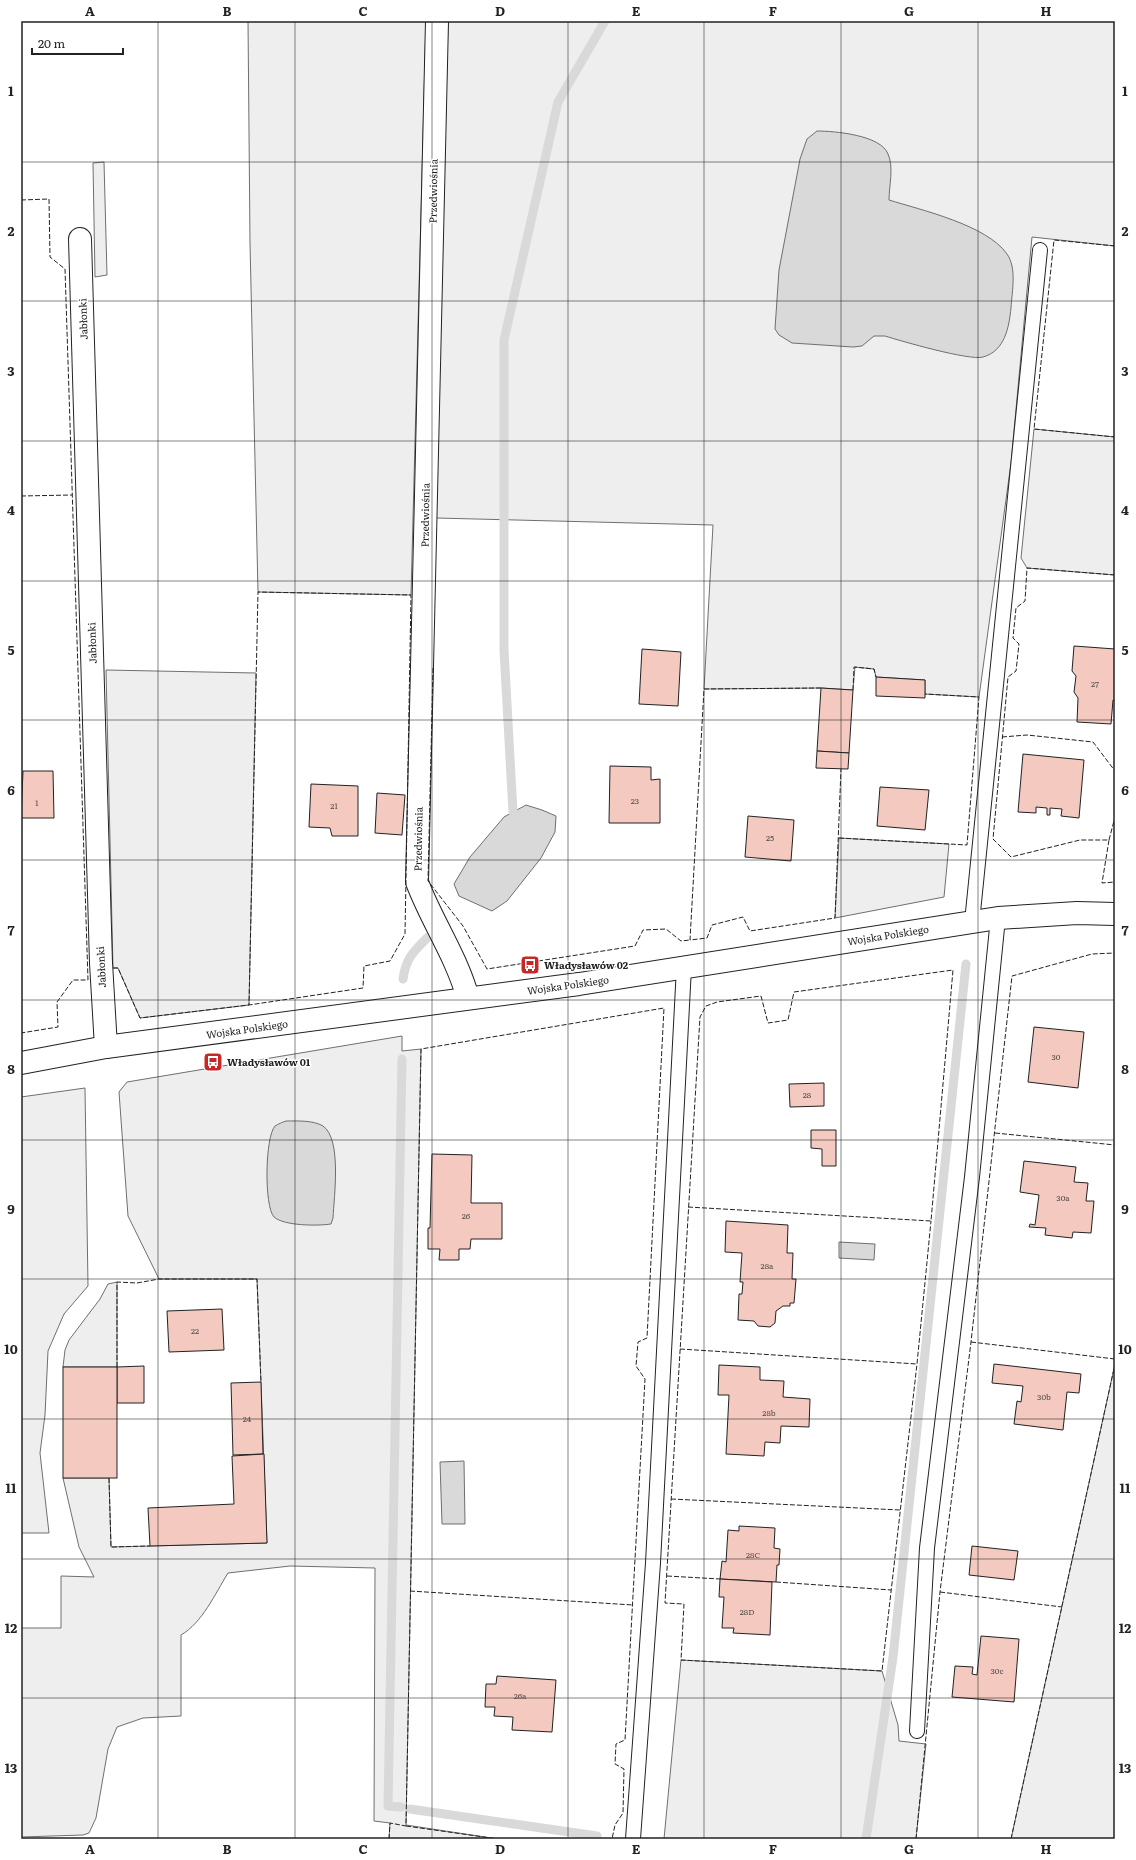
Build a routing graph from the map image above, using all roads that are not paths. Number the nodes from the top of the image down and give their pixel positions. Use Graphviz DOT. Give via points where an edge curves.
graph roads {
  1 [pos="437,21"];
  2 [pos="80,239"];
  3 [pos="1040,250"];
  4 [pos="1115,914"];
  5 [pos="998,918"];
  6 [pos="972,922"];
  7 [pos="684,967"];
  8 [pos="468,998"];
  9 [pos="106,1047"];
  10 [pos="21,1063"];
  11 [pos="917,1731"];
  12 [pos="633,1839"];
  1 -- 8 [label="street, Przedwiośnia" via="417,882 462,975"];
  2 -- 9 [label="street, Jabłonki" via="100,955"];
  3 -- 6 [label="lane"];
  4 -- 5 [label="street, Wojska Polskiego" via="1077,913"];
  5 -- 6 [label="street, Wojska Polskiego"];
  5 -- 11 [label="lane" via="971,1192 927,1548"];
  6 -- 7 [label="street, Wojska Polskiego"];
  7 -- 8 [label="street, Wojska Polskiego"];
  7 -- 12 [label="lane" via="653,1563"];
  8 -- 9 [label="street, Wojska Polskiego"];
  9 -- 10 [label="street, Wojska Polskiego"];
}
